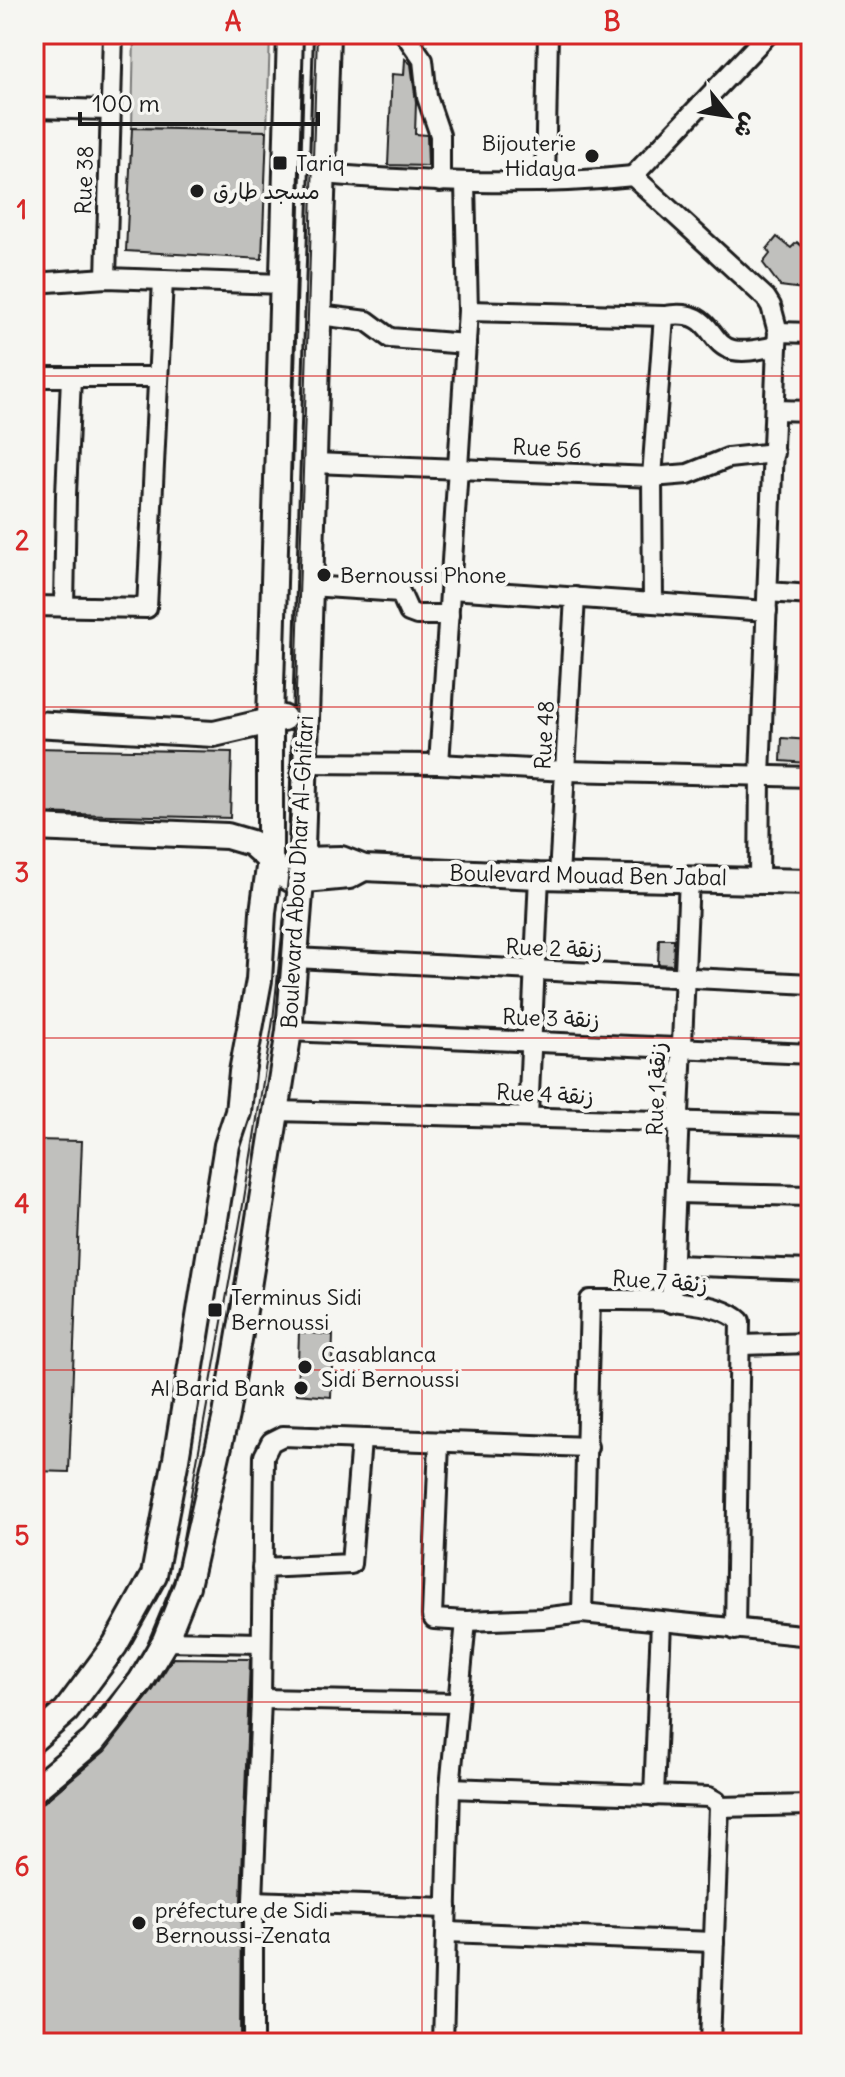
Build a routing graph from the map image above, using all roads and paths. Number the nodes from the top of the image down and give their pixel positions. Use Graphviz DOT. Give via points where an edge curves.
graph roads {
  1 [pos="113,34"];
  2 [pos="290,34"];
  3 [pos="327,34"];
  4 [pos="405,34"];
  5 [pos="548,34"];
  6 [pos="768,34"];
  7 [pos="34,108"];
  8 [pos="110,110"];
  9 [pos="323,174"];
  10 [pos="633,176"];
  11 [pos="440,182"];
  12 [pos="545,182"];
  13 [pos="465,183"];
  14 [pos="106,278"];
  15 [pos="163,280"];
  16 [pos="34,283"];
  17 [pos="283,284"];
  18 [pos="468,311"];
  19 [pos="319,315"];
  20 [pos="664,316"];
  21 [pos="811,333"];
  22 [pos="778,339"];
  23 [pos="466,344"];
  24 [pos="34,377"];
  25 [pos="71,377"];
  26 [pos="157,377"];
  27 [pos="775,410"];
  28 [pos="811,411"];
  29 [pos="774,453"];
  30 [pos="315,463"];
  31 [pos="457,467"];
  32 [pos="652,477"];
  33 [pos="310,586"];
  34 [pos="451,589"];
  35 [pos="811,595"];
  36 [pos="575,597"];
  37 [pos="653,602"];
  38 [pos="767,602"];
  39 [pos="34,606"];
  40 [pos="64,607"];
  41 [pos="449,615"];
  42 [pos="270,720"];
  43 [pos="34,724"];
  44 [pos="305,731"];
  45 [pos="303,763"];
  46 [pos="439,764"];
  47 [pos="566,771"];
  48 [pos="760,776"];
  49 [pos="811,777"];
  50 [pos="34,828"];
  51 [pos="270,860"];
  52 [pos="301,871"];
  53 [pos="549,876"];
  54 [pos="689,878"];
  55 [pos="759,879"];
  56 [pos="811,882"];
  57 [pos="295,958"];
  58 [pos="536,972"];
  59 [pos="685,978"];
  60 [pos="811,984"];
  61 [pos="289,1031"];
  62 [pos="531,1041"];
  63 [pos="682,1049"];
  64 [pos="811,1054"];
  65 [pos="276,1111"];
  66 [pos="528,1116"];
  67 [pos="679,1121"];
  68 [pos="811,1125"];
  69 [pos="676,1193"];
  70 [pos="811,1196"];
  71 [pos="673,1265"];
  72 [pos="811,1270"];
  73 [pos="671,1303"];
  74 [pos="811,1343"];
  75 [pos="742,1345"];
  76 [pos="361,1440"];
  77 [pos="439,1443"];
  78 [pos="588,1447"];
  79 [pos="262,1568"];
  80 [pos="582,1613"];
  81 [pos="466,1621"];
  82 [pos="661,1622"];
  83 [pos="735,1630"];
  84 [pos="811,1636"];
  85 [pos="165,1641"];
  86 [pos="261,1643"];
  87 [pos="261,1699"];
  88 [pos="456,1703"];
  89 [pos="34,1739"];
  90 [pos="450,1788"];
  91 [pos="34,1790"];
  92 [pos="654,1796"];
  93 [pos="811,1805"];
  94 [pos="719,1807"];
  95 [pos="253,1901"];
  96 [pos="447,1908"];
  97 [pos="447,1932"];
  98 [pos="714,1942"];
  99 [pos="253,2043"];
  100 [pos="443,2043"];
  101 [pos="710,2043"];
  1 -- 8 [label="street, Rue 38"];
  2 -- 17 [label="street, Boulevard Abou Dhar Al-Ghifari"];
  3 -- 9 [label="street, Boulevard Abou Dhar Al-Ghifari"];
  4 -- 11 [label="street" via="423,60 427,97 440,135"];
  5 -- 12 [label="street"];
  6 -- 10 [label="street"];
  7 -- 8 [label="street"];
  8 -- 14 [label="street, Rue 38"];
  9 -- 11 [label="street"];
  9 -- 19 [label="street, Boulevard Abou Dhar Al-Ghifari"];
  10 -- 12 [label="street"];
  10 -- 22 [label="street" via="757,288 771,306"];
  11 -- 13 [label="street"];
  12 -- 13 [label="street"];
  13 -- 18 [label="street"];
  14 -- 15 [label="street"];
  14 -- 16 [label="street"];
  15 -- 17 [label="street"];
  15 -- 26 [label="street"];
  17 -- 42 [label="street, Boulevard Abou Dhar Al-Ghifari"];
  18 -- 20 [label="street"];
  18 -- 23 [label="street"];
  19 -- 23 [label="street" via="367,321 390,338"];
  19 -- 30 [label="street, Boulevard Abou Dhar Al-Ghifari"];
  20 -- 22 [label="street" via="692,316 733,350"];
  20 -- 32 [label="street"];
  21 -- 22 [label="street"];
  22 -- 27 [label="street"];
  23 -- 31 [label="street"];
  24 -- 25 [label="street"];
  25 -- 26 [label="street"];
  25 -- 40 [label="street"];
  26 -- 40 [label="street" via="147,608"];
  27 -- 28 [label="street"];
  27 -- 29 [label="street"];
  29 -- 32 [label="street, Rue 56" via="728,458 688,474"];
  29 -- 38 [label="street"];
  30 -- 31 [label="street, Rue 56"];
  30 -- 33 [label="street, Boulevard Abou Dhar Al-Ghifari"];
  31 -- 32 [label="street, Rue 56"];
  31 -- 34 [label="street"];
  32 -- 37 [label="street"];
  33 -- 41 [label="street" via="400,592 409,612"];
  33 -- 44 [label="street, Boulevard Abou Dhar Al-Ghifari"];
  34 -- 36 [label="street"];
  34 -- 41 [label="street"];
  35 -- 38 [label="street"];
  36 -- 37 [label="street"];
  36 -- 47 [label="street, Rue 48"];
  37 -- 38 [label="street"];
  38 -- 48 [label="street"];
  39 -- 40 [label="street"];
  41 -- 46 [label="street"];
  42 -- 43 [label="street" via="214,734"];
  42 -- 44 [label="street" via="286,718"];
  42 -- 51 [label="street, Boulevard Abou Dhar Al-Ghifari"];
  44 -- 45 [label="street, Boulevard Abou Dhar Al-Ghifari"];
  45 -- 46 [label="street"];
  45 -- 52 [label="street, Boulevard Abou Dhar Al-Ghifari"];
  46 -- 47 [label="street"];
  47 -- 48 [label="street"];
  47 -- 53 [label="street, Rue 48"];
  48 -- 49 [label="street"];
  48 -- 55 [label="street"];
  50 -- 51 [label="street" via="227,836 251,843"];
  51 -- 52 [label="street" via="283,876"];
  51 -- 89 [label="street, Boulevard Abou Dhar Al-Ghifari" via="259,980 238,1112 227,1145 154,1575 115,1645 66,1711"];
  52 -- 53 [label="street, Boulevard Mouad Ben Jabal" via="341,859 364,868"];
  52 -- 57 [label="street, Boulevard Abou Dhar Al-Ghifari"];
  53 -- 54 [label="street, Boulevard Mouad Ben Jabal"];
  53 -- 58 [label="street, Rue 48"];
  54 -- 55 [label="street, Boulevard Mouad Ben Jabal"];
  54 -- 59 [label="street, Rue 1 زنقة"];
  55 -- 56 [label="street, Boulevard Mouad Ben Jabal"];
  57 -- 58 [label="street, Rue 2 زنقة"];
  57 -- 61 [label="street, Boulevard Abou Dhar Al-Ghifari"];
  58 -- 59 [label="street, Rue 2 زنقة"];
  58 -- 62 [label="street, Rue 48"];
  59 -- 60 [label="street, Rue 2 زنقة"];
  59 -- 63 [label="street, Rue 1 زنقة"];
  61 -- 62 [label="street, Rue 3 زنقة"];
  61 -- 65 [label="street, Boulevard Abou Dhar Al-Ghifari"];
  62 -- 63 [label="street, Rue 3 زنقة"];
  62 -- 66 [label="street, Rue 48"];
  63 -- 64 [label="street, Rue 3 زنقة"];
  63 -- 67 [label="street, Rue 1 زنقة"];
  65 -- 66 [label="street, Rue 4 زنقة"];
  65 -- 85 [label="street, Boulevard Abou Dhar Al-Ghifari" via="226,1415 187,1586"];
  66 -- 67 [label="street, Rue 4 زنقة"];
  67 -- 68 [label="street, Rue 4 زنقة"];
  67 -- 69 [label="street, Rue 1 زنقة"];
  69 -- 70 [label="street"];
  69 -- 71 [label="street, Rue 1 زنقة"];
  71 -- 72 [label="street"];
  71 -- 73 [label="street, Rue 1 زنقة"];
  73 -- 75 [label="street, Rue 7 زنقة" via="727,1311 740,1321"];
  73 -- 78 [label="street, Rue 7 زنقة" via="590,1300"];
  74 -- 75 [label="street"];
  75 -- 83 [label="street"];
  76 -- 77 [label="street"];
  76 -- 79 [label="street" via="351,1564"];
  76 -- 79 [label="street" via="283,1436 271,1442 264,1456"];
  77 -- 78 [label="street"];
  77 -- 81 [label="street" via="432,1616 438,1621"];
  78 -- 80 [label="street"];
  79 -- 86 [label="street"];
  80 -- 81 [label="street"];
  80 -- 82 [label="street"];
  81 -- 88 [label="street"];
  82 -- 83 [label="street"];
  82 -- 92 [label="street"];
  83 -- 84 [label="street"];
  85 -- 86 [label="street"];
  85 -- 91 [label="street, Boulevard Abou Dhar Al-Ghifari" via="93,1741"];
  86 -- 87 [label="street"];
  87 -- 88 [label="street"];
  87 -- 95 [label="street"];
  88 -- 90 [label="street"];
  90 -- 92 [label="street"];
  90 -- 96 [label="street"];
  92 -- 94 [label="street" via="709,1797"];
  93 -- 94 [label="street"];
  94 -- 98 [label="street"];
  95 -- 96 [label="street"];
  95 -- 99 [label="street"];
  96 -- 97 [label="street"];
  97 -- 98 [label="street"];
  97 -- 100 [label="street"];
  98 -- 101 [label="street"];
}
